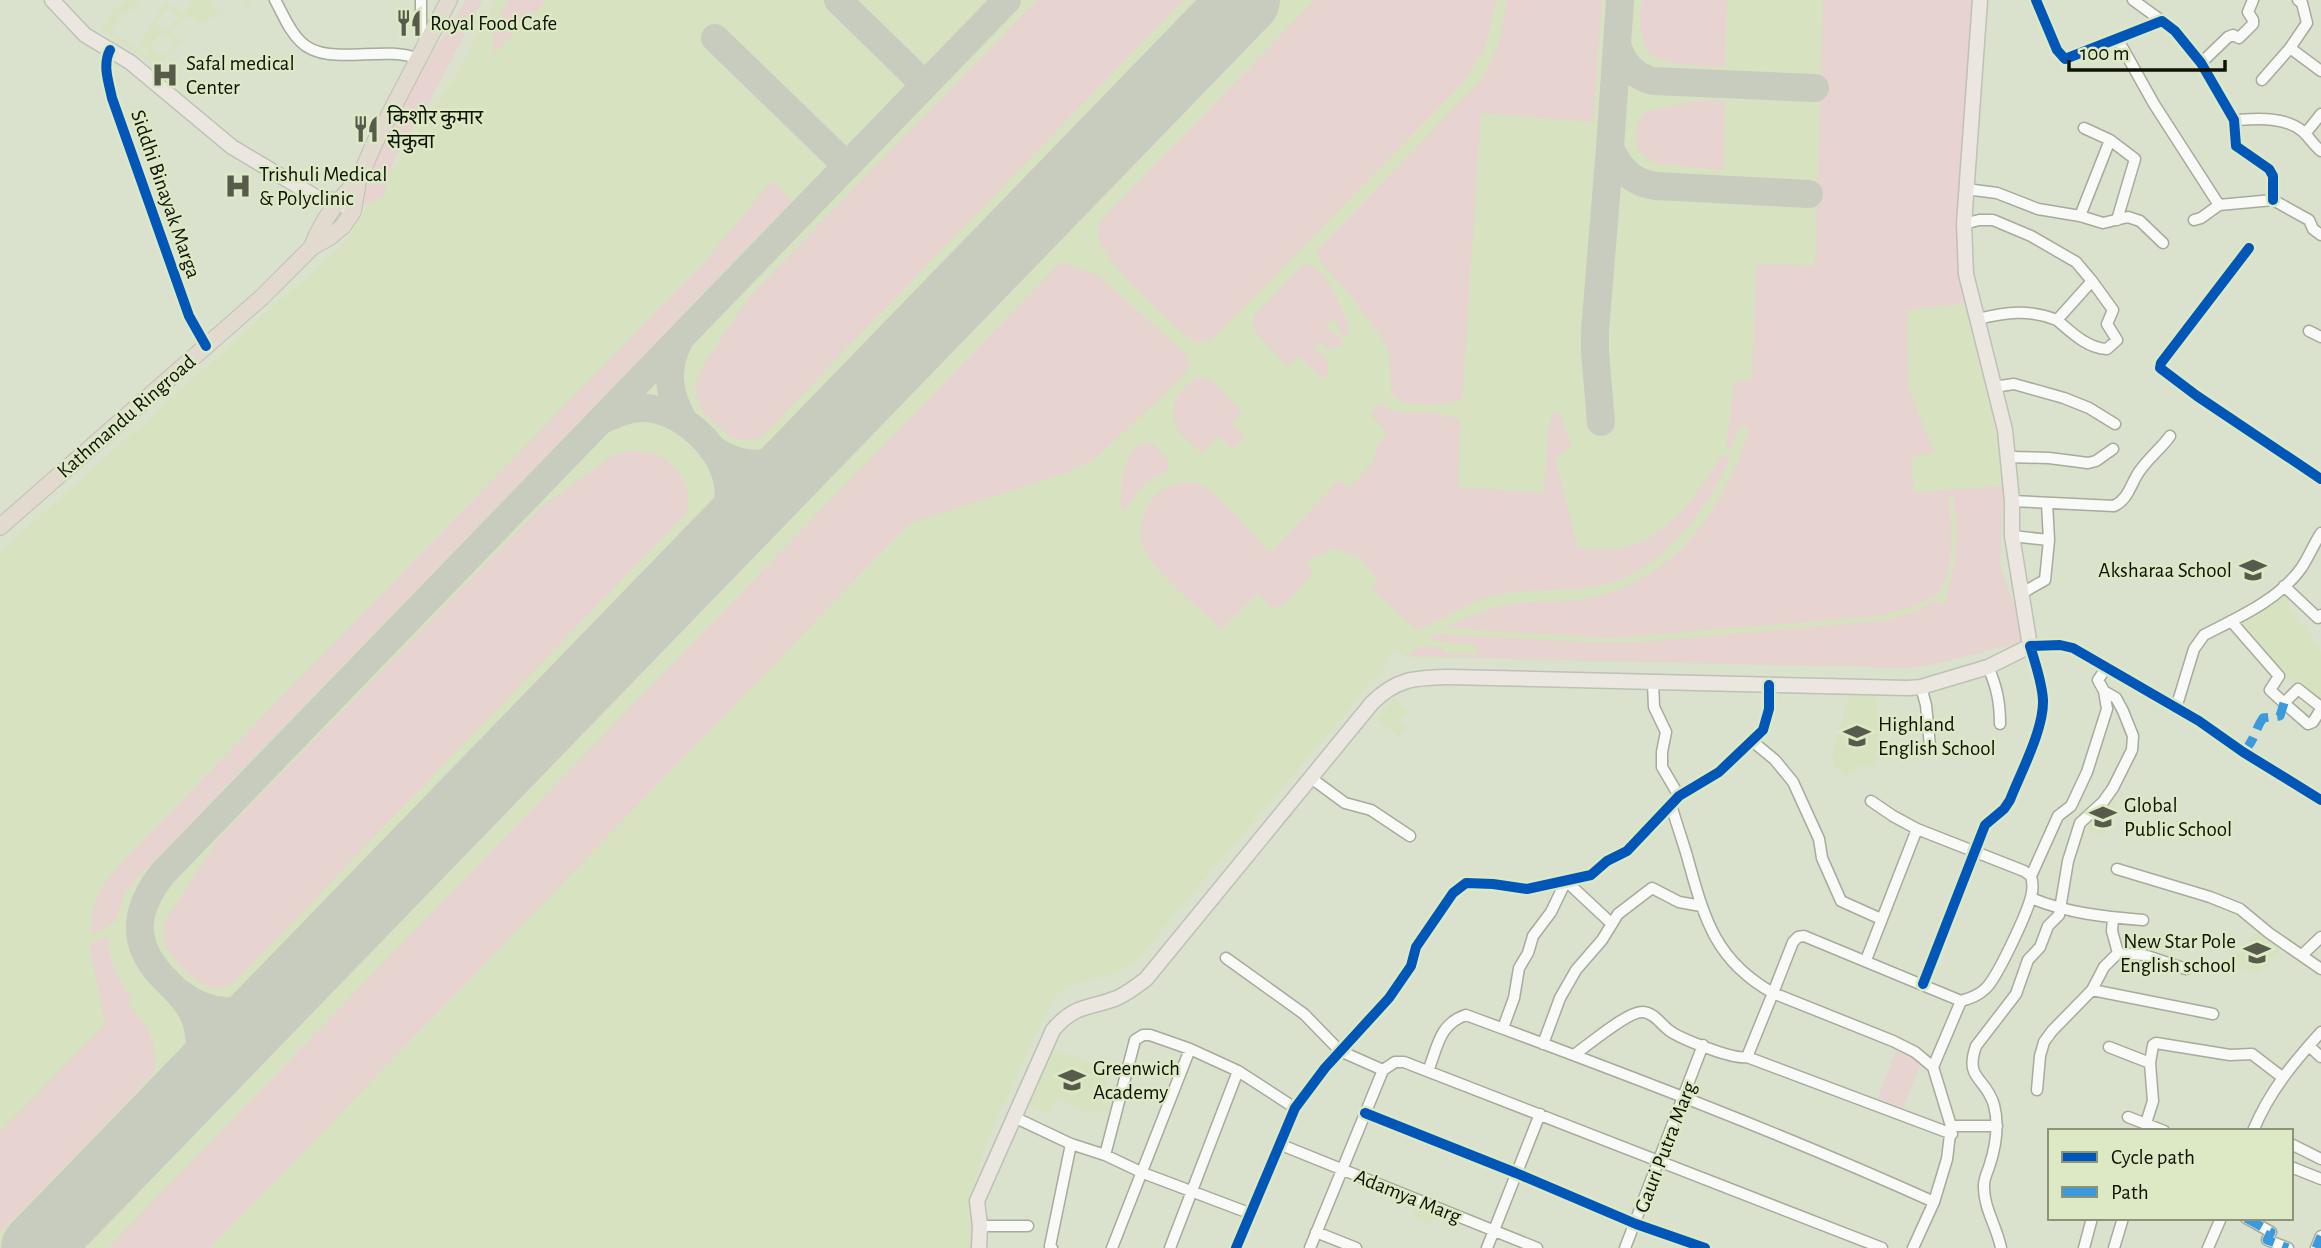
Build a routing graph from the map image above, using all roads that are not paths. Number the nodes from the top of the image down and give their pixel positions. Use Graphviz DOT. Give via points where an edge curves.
graph roads {
  1 [pos="275,0"];
  2 [pos="421,0"];
  3 [pos="449,0"];
  4 [pos="1980,0"];
  5 [pos="2036,0"];
  6 [pos="2133,0"];
  7 [pos="2253,0"];
  8 [pos="2298,0"];
  9 [pos="53,1"];
  10 [pos="2162,21"];
  11 [pos="2116,38"];
  12 [pos="427,43"];
  13 [pos="2290,48"];
  14 [pos="110,50"];
  15 [pos="418,59"];
  16 [pos="2201,63"];
  17 [pos="2321,71"];
  18 [pos="2262,80"];
  19 [pos="2321,114"];
  20 [pos="2234,120"];
  21 [pos="2084,128"];
  22 [pos="2305,134"];
  23 [pos="2110,140"];
  24 [pos="2321,151"];
  25 [pos="358,181"];
  26 [pos="1966,189"];
  27 [pos="316,197"];
  28 [pos="2273,200"];
  29 [pos="338,201"];
  30 [pos="2219,205"];
  31 [pos="352,211"];
  32 [pos="326,216"];
  33 [pos="2080,216"];
  34 [pos="2117,220"];
  35 [pos="2194,220"];
  36 [pos="1964,224"];
  37 [pos="343,226"];
  38 [pos="2321,234"];
  39 [pos="2162,243"];
  40 [pos="312,247"];
  41 [pos="2249,248"];
  42 [pos="2092,281"];
  43 [pos="1978,319"];
  44 [pos="2057,320"];
  45 [pos="2309,331"];
  46 [pos="2321,337"];
  47 [pos="206,346"];
  48 [pos="1993,387"];
  49 [pos="2115,424"];
  50 [pos="2170,436"];
  51 [pos="2113,449"];
  52 [pos="2009,457"];
  53 [pos="2321,479"];
  54 [pos="2012,501"];
  55 [pos="2047,503"];
  56 [pos="0,527"];
  57 [pos="2321,533"];
  58 [pos="2012,536"];
  59 [pos="2049,540"];
  60 [pos="2284,586"];
  61 [pos="2022,593"];
  62 [pos="2320,619"];
  63 [pos="2231,621"];
  64 [pos="2030,646"];
  65 [pos="1988,667"];
  66 [pos="2106,668"];
  67 [pos="1653,683"];
  68 [pos="1769,685"];
  69 [pos="1921,687"];
  70 [pos="2104,691"];
  71 [pos="2284,703"];
  72 [pos="2176,708"];
  73 [pos="2321,708"];
  74 [pos="2000,724"];
  75 [pos="1752,741"];
  76 [pos="1930,746"];
  77 [pos="1311,778"];
  78 [pos="1679,796"];
  79 [pos="2321,800"];
  80 [pos="1871,801"];
  81 [pos="1671,805"];
  82 [pos="1917,829"];
  83 [pos="1410,835"];
  84 [pos="1975,852"];
  85 [pos="2118,869"];
  86 [pos="2031,876"];
  87 [pos="1566,881"];
  88 [pos="2031,898"];
  89 [pos="1701,906"];
  90 [pos="2062,909"];
  91 [pos="2113,918"];
  92 [pos="1881,919"];
  93 [pos="2143,920"];
  94 [pos="1612,924"];
  95 [pos="2321,937"];
  96 [pos="2118,953"];
  97 [pos="2302,955"];
  98 [pos="1226,958"];
  99 [pos="1866,960"];
  100 [pos="2186,969"];
  101 [pos="2321,969"];
  102 [pos="1923,984"];
  103 [pos="2092,990"];
  104 [pos="1773,993"];
  105 [pos="1961,1001"];
  106 [pos="2213,1014"];
  107 [pos="1503,1028"];
  108 [pos="2321,1032"];
  109 [pos="1543,1044"];
  110 [pos="1703,1045"];
  111 [pos="2309,1046"];
  112 [pos="2109,1047"];
  113 [pos="1190,1049"];
  114 [pos="1340,1051"];
  115 [pos="1574,1055"];
  116 [pos="1747,1057"];
  117 [pos="2321,1057"];
  118 [pos="2150,1063"];
  119 [pos="1933,1067"];
  120 [pos="1383,1070"];
  121 [pos="1238,1071"];
  122 [pos="1428,1071"];
  123 [pos="2282,1077"];
  124 [pos="2037,1090"];
  125 [pos="1684,1098"];
  126 [pos="1295,1108"];
  127 [pos="1366,1113"];
  128 [pos="1540,1114"];
  129 [pos="2129,1116"];
  130 [pos="1014,1117"];
  131 [pos="2146,1124"];
  132 [pos="1997,1126"];
  133 [pos="2159,1129"];
  134 [pos="2254,1129"];
  135 [pos="1952,1130"];
  136 [pos="1071,1144"];
  137 [pos="1279,1144"];
  138 [pos="2293,1145"];
  139 [pos="1105,1154"];
  140 [pos="2321,1159"];
  141 [pos="1660,1161"];
  142 [pos="2293,1168"];
  143 [pos="1342,1170"];
  144 [pos="1143,1173"];
  145 [pos="1516,1173"];
  146 [pos="2321,1179"];
  147 [pos="1191,1191"];
  148 [pos="1934,1202"];
  149 [pos="1249,1213"];
  150 [pos="2091,1220"];
  151 [pos="2122,1220"];
  152 [pos="2220,1220"];
  153 [pos="2250,1220"];
  154 [pos="1636,1224"];
  155 [pos="980,1226"];
  156 [pos="1028,1226"];
  157 [pos="1494,1231"];
  158 [pos="1317,1232"];
  159 [pos="1850,1235"];
  160 [pos="2321,1236"];
  161 [pos="979,1248"];
  162 [pos="1052,1248"];
  163 [pos="1112,1248"];
  164 [pos="1170,1248"];
  165 [pos="1236,1248"];
  166 [pos="1310,1248"];
  167 [pos="1356,1248"];
  168 [pos="1487,1248"];
  169 [pos="1537,1248"];
  170 [pos="1625,1248"];
  171 [pos="1705,1248"];
  172 [pos="1845,1248"];
  173 [pos="1882,1248"];
  174 [pos="1913,1248"];
  175 [pos="2001,1248"];
  176 [pos="2084,1248"];
  177 [pos="2114,1248"];
  178 [pos="2208,1248"];
  179 [pos="2288,1248"];
  180 [pos="2316,1248"];
  1 -- 15 [label="street" via="289,27 315,52 391,52"];
  2 -- 12 [label="street" via="421,26"];
  3 -- 12 [label="highway, Kathmandu Ringroad"];
  4 -- 26 [label="main road"];
  5 -- 11 [label="street" via="2065,59"];
  6 -- 10 [label="street"];
  7 -- 16 [label="street" via="2248,12 2253,24 2239,38 2228,37"];
  8 -- 13 [label="street" via="2307,23"];
  9 -- 14 [label="main road" via="85,35"];
  10 -- 11 [label="street"];
  10 -- 16 [label="street"];
  11 -- 30 [label="street"];
  12 -- 15 [label="highway, Kathmandu Ringroad"];
  13 -- 17 [label="street"];
  13 -- 18 [label="street"];
  14 -- 27 [label="main road" via="232,147"];
  14 -- 47 [label="street, Siddhi Binayak Marga" via="106,57 112,98 189,316"];
  15 -- 25 [label="highway, Kathmandu Ringroad"];
  16 -- 20 [label="street"];
  19 -- 22 [label="street"];
  20 -- 22 [label="street" via="2267,119 2287,123"];
  20 -- 28 [label="street" via="2236,146 2273,176"];
  21 -- 23 [label="street"];
  22 -- 24 [label="street"];
  23 -- 33 [label="street"];
  23 -- 34 [label="street" via="2135,159"];
  25 -- 29 [label="highway, Kathmandu Ringroad"];
  25 -- 31 [label="highway, Kathmandu Ringroad"];
  26 -- 33 [label="street" via="1997,192 2038,209"];
  26 -- 36 [label="main road"];
  27 -- 29 [label="main road"];
  27 -- 32 [label="main road"];
  28 -- 30 [label="street"];
  28 -- 38 [label="street" via="2309,220 2312,229"];
  29 -- 31 [label="main road"];
  29 -- 32 [label="highway, Kathmandu Ringroad"];
  30 -- 35 [label="street"];
  31 -- 37 [label="highway, Kathmandu Ringroad"];
  32 -- 37 [label="main road"];
  32 -- 40 [label="highway, Kathmandu Ringroad"];
  33 -- 34 [label="street" via="2103,223"];
  34 -- 39 [label="street" via="2140,220"];
  36 -- 42 [label="street" via="1993,220 2031,236 2076,262"];
  36 -- 43 [label="main road" via="1965,266"];
  37 -- 40 [label="highway, Kathmandu Ringroad"];
  40 -- 47 [label="highway, Kathmandu Ringroad"];
  41 -- 53 [label="street" via="2160,368"];
  42 -- 44 [label="street"];
  42 -- 44 [label="street" via="2113,310 2107,324 2117,337 2115,344 2099,349 2075,337"];
  43 -- 44 [label="street" via="2031,312"];
  43 -- 48 [label="main road"];
  45 -- 46 [label="street"];
  47 -- 56 [label="highway, Kathmandu Ringroad"];
  48 -- 49 [label="street" via="2014,384 2064,398"];
  48 -- 52 [label="main road"];
  50 -- 55 [label="street" via="2137,474 2122,502 2113,506"];
  51 -- 52 [label="street" via="2088,463"];
  52 -- 54 [label="main road"];
  54 -- 55 [label="street"];
  54 -- 58 [label="main road"];
  55 -- 59 [label="street"];
  57 -- 60 [label="street" via="2302,568"];
  58 -- 59 [label="street"];
  58 -- 61 [label="main road"];
  59 -- 61 [label="street" via="2045,580"];
  60 -- 62 [label="street"];
  60 -- 63 [label="street" via="2264,604"];
  61 -- 64 [label="main road"];
  63 -- 71 [label="street" via="2279,676 2270,690"];
  63 -- 72 [label="street" via="2199,640"];
  64 -- 65 [label="main road"];
  64 -- 66 [label="street" via="2073,648"];
  64 -- 84 [label="street" via="2043,698 2042,713 2010,800 1985,825"];
  65 -- 69 [label="main road"];
  65 -- 74 [label="street" via="1998,692"];
  66 -- 70 [label="street" via="2098,680"];
  66 -- 72 [label="street"];
  67 -- 68 [label="main road"];
  67 -- 77 [label="main road" via="1408,680 1383,692"];
  67 -- 78 [label="street" via="1654,707 1666,732 1662,767"];
  68 -- 69 [label="main road"];
  68 -- 75 [label="street" via="1763,730"];
  69 -- 76 [label="street"];
  70 -- 86 [label="street" via="2107,709 2087,772 2071,806 2058,816"];
  70 -- 90 [label="street" via="2116,698 2123,710 2133,736 2132,750 2113,788 2080,823 2068,861"];
  71 -- 73 [label="street" via="2298,689"];
  71 -- 73 [label="street" via="2308,723"];
  72 -- 79 [label="street"];
  75 -- 78 [label="street" via="1719,772"];
  75 -- 92 [label="street" via="1793,782 1841,901"];
  77 -- 83 [label="street" via="1345,803 1371,810"];
  77 -- 130 [label="main road" via="1146,979 1118,997 1064,1017 1053,1030"];
  78 -- 81 [label="street"];
  80 -- 82 [label="street"];
  81 -- 87 [label="street" via="1627,851 1591,875"];
  81 -- 89 [label="street"];
  82 -- 84 [label="street"];
  82 -- 92 [label="street"];
  84 -- 86 [label="street"];
  84 -- 102 [label="street"];
  85 -- 97 [label="street" via="2241,909"];
  86 -- 88 [label="street"];
  87 -- 94 [label="street"];
  87 -- 107 [label="street" via="1533,936"];
  87 -- 114 [label="street" via="1527,889 1466,883 1416,947 1397,988"];
  88 -- 90 [label="street"];
  88 -- 105 [label="street" via="1996,975 1986,988"];
  89 -- 94 [label="street" via="1679,902 1652,888"];
  89 -- 104 [label="street" via="1725,954 1753,982"];
  90 -- 91 [label="street"];
  90 -- 132 [label="street" via="2028,960 2016,994 1972,1056 1971,1067 1993,1104"];
  91 -- 93 [label="street"];
  91 -- 96 [label="street"];
  92 -- 99 [label="street"];
  94 -- 109 [label="street" via="1568,983"];
  95 -- 97 [label="street"];
  96 -- 100 [label="street"];
  96 -- 103 [label="street"];
  97 -- 101 [label="street"];
  98 -- 114 [label="street" via="1304,1014"];
  99 -- 102 [label="street"];
  99 -- 104 [label="street" via="1798,937"];
  102 -- 105 [label="street"];
  103 -- 106 [label="street"];
  103 -- 124 [label="street" via="2044,1042"];
  104 -- 116 [label="street"];
  104 -- 119 [label="street" via="1893,1041"];
  105 -- 119 [label="street"];
  107 -- 109 [label="street"];
  107 -- 122 [label="street" via="1466,1015 1452,1020"];
  108 -- 111 [label="street"];
  109 -- 115 [label="street"];
  110 -- 115 [label="street" via="1675,1034 1642,1012"];
  110 -- 116 [label="street" via="1731,1057"];
  110 -- 125 [label="street, Gauri Putra Marg"];
  111 -- 117 [label="street"];
  111 -- 123 [label="street"];
  112 -- 118 [label="street"];
  113 -- 121 [label="street"];
  113 -- 139 [label="street" via="1150,1035 1135,1040"];
  113 -- 144 [label="street"];
  114 -- 120 [label="street"];
  114 -- 126 [label="street"];
  115 -- 125 [label="street"];
  116 -- 135 [label="street"];
  118 -- 123 [label="street" via="2153,1045 2162,1043 2230,1055 2252,1054"];
  118 -- 131 [label="street" via="2153,1101"];
  119 -- 135 [label="street"];
  120 -- 122 [label="street" via="1404,1062"];
  120 -- 127 [label="street"];
  121 -- 126 [label="street"];
  121 -- 147 [label="street"];
  122 -- 128 [label="street"];
  123 -- 134 [label="street"];
  125 -- 141 [label="street, Gauri Putra Marg"];
  125 -- 148 [label="street"];
  126 -- 137 [label="street"];
  127 -- 143 [label="street"];
  127 -- 145 [label="street"];
  128 -- 141 [label="street"];
  128 -- 145 [label="street"];
  129 -- 131 [label="street"];
  130 -- 136 [label="street"];
  130 -- 155 [label="main road" via="977,1202"];
  131 -- 133 [label="street"];
  132 -- 135 [label="street"];
  132 -- 175 [label="street" via="1983,1182"];
  135 -- 148 [label="street"];
  136 -- 139 [label="street"];
  136 -- 162 [label="street"];
  137 -- 143 [label="street, Adamya Marg"];
  137 -- 149 [label="street"];
  138 -- 140 [label="street"];
  139 -- 144 [label="street"];
  141 -- 154 [label="street, Gauri Putra Marg"];
  141 -- 159 [label="street"];
  142 -- 146 [label="street"];
  143 -- 157 [label="street, Adamya Marg"];
  143 -- 158 [label="street"];
  144 -- 147 [label="street"];
  144 -- 163 [label="street"];
  145 -- 154 [label="street"];
  145 -- 157 [label="street"];
  147 -- 149 [label="street"];
  147 -- 164 [label="street"];
  148 -- 174 [label="street"];
  149 -- 165 [label="street"];
  150 -- 176 [label="street"];
  151 -- 177 [label="street"];
  152 -- 178 [label="street"];
  153 -- 179 [label="street" via="2271,1232 2267,1240"];
  154 -- 170 [label="street, Gauri Putra Marg"];
  154 -- 171 [label="street"];
  155 -- 156 [label="street"];
  155 -- 161 [label="main road"];
  157 -- 168 [label="street"];
  157 -- 169 [label="street, Adamya Marg"];
  158 -- 166 [label="street"];
  158 -- 167 [label="street"];
  159 -- 172 [label="street"];
  159 -- 173 [label="street"];
  160 -- 180 [label="street"];
}
